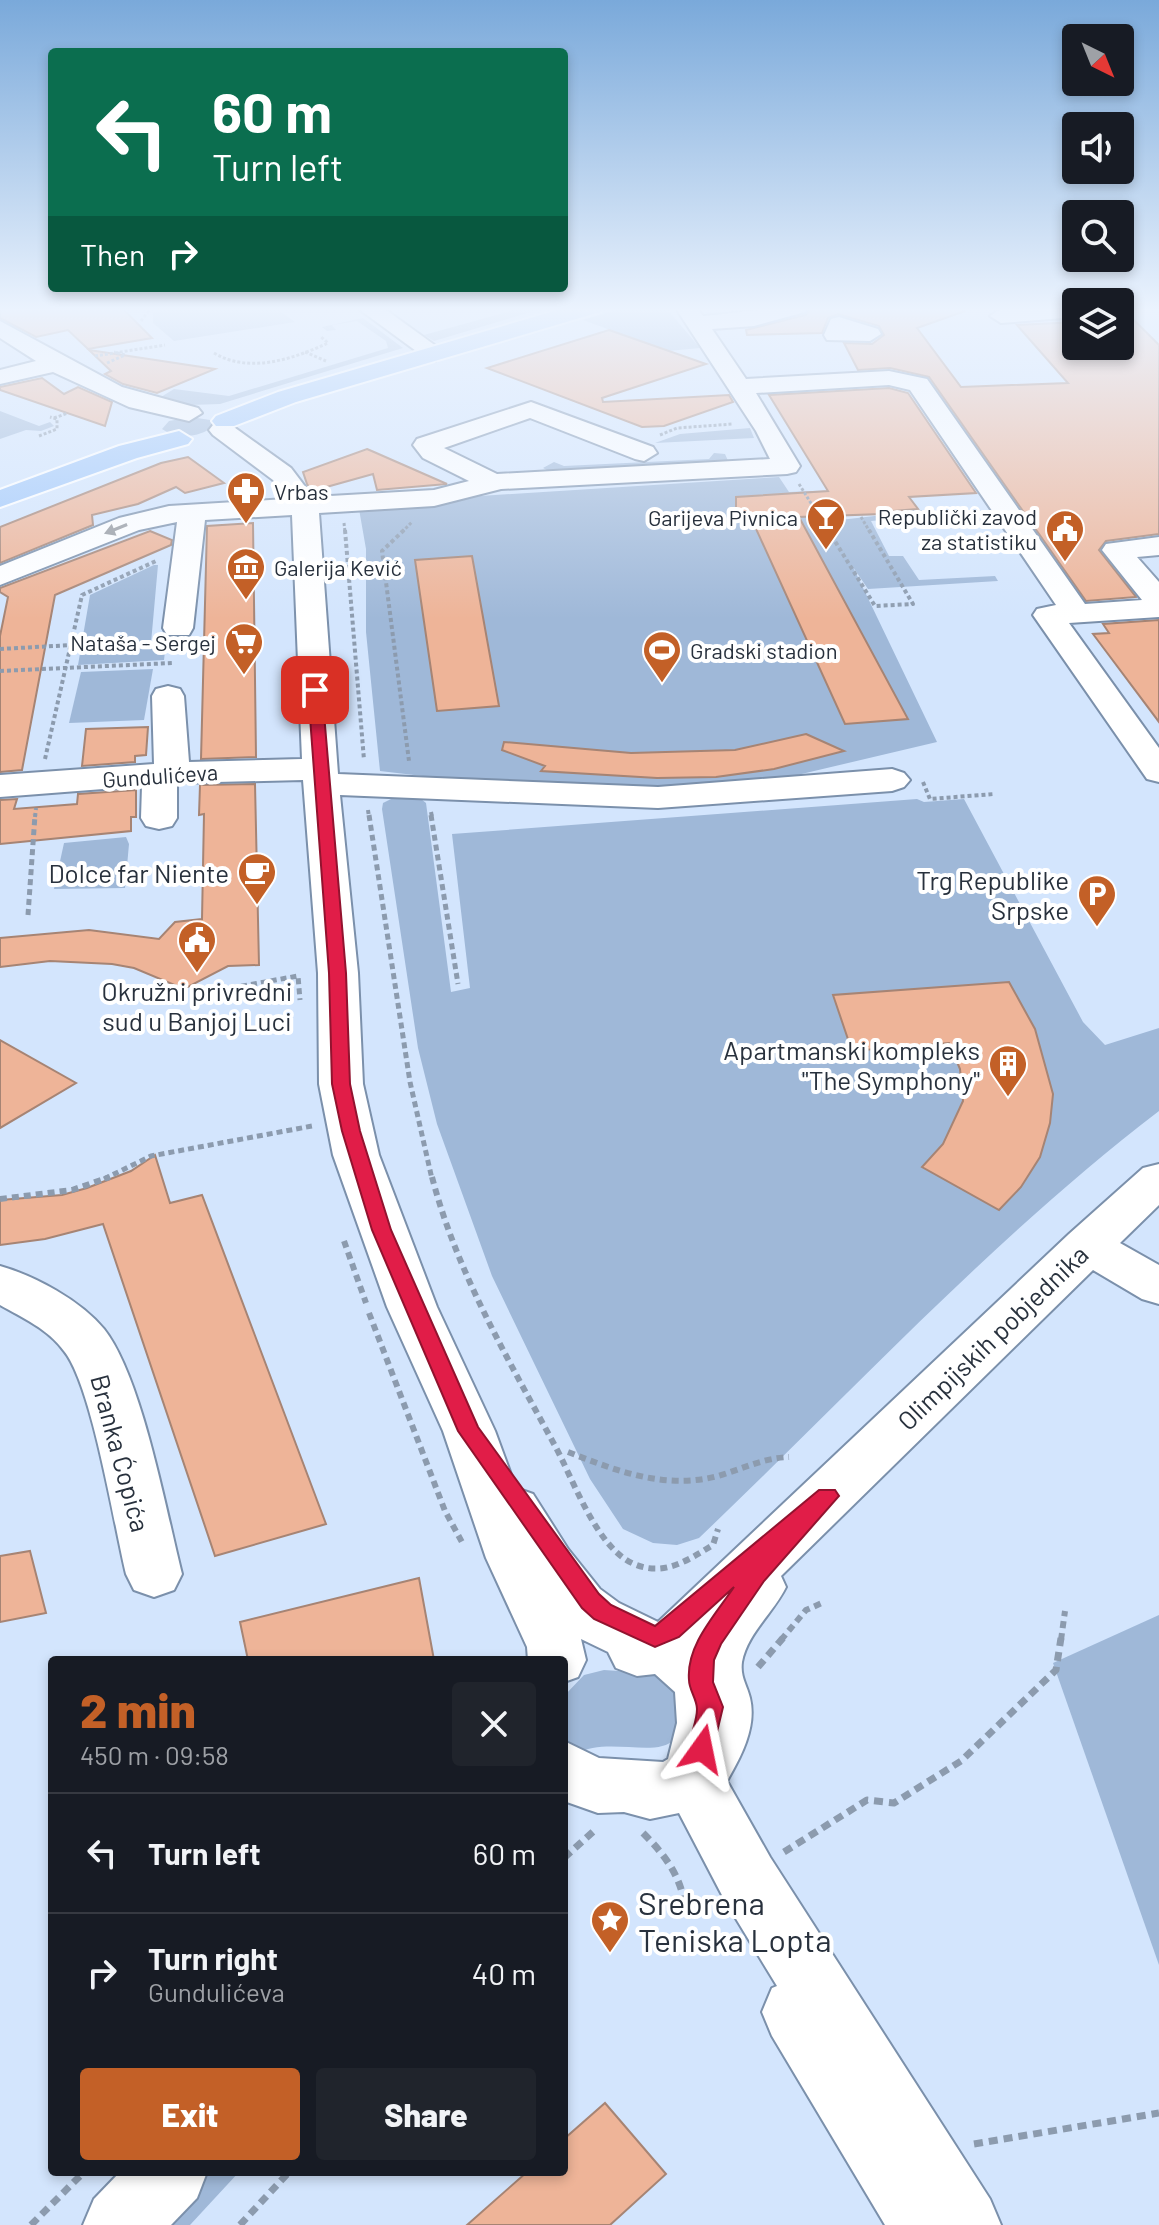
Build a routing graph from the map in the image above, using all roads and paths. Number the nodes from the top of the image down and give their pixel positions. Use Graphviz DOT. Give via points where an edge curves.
graph roads {
  1 [pos="142,411"];
  2 [pos="162,411"];
  3 [pos="247,411"];
  4 [pos="523,411"];
  5 [pos="535,411"];
  6 [pos="755,411"];
  7 [pos="935,411"];
  8 [pos="68,413"];
  9 [pos="490,422"];
  10 [pos="736,424"];
  11 [pos="204,426"];
  12 [pos="153,427"];
  13 [pos="57,429"];
  14 [pos="65,432"];
  15 [pos="450,435"];
  16 [pos="39,436"];
  17 [pos="636,449"];
  18 [pos="513,453"];
  19 [pos="561,461"];
  20 [pos="91,464"];
  21 [pos="787,466"];
  22 [pos="750,468"];
  23 [pos="492,482"];
  24 [pos="225,487"];
  25 [pos="0,499"];
  26 [pos="320,510"];
  27 [pos="196,512"];
  28 [pos="861,517"];
  29 [pos="416,519"];
  30 [pos="189,545"];
  31 [pos="1159,546"];
  32 [pos="0,576"];
  33 [pos="1159,601"];
  34 [pos="1159,608"];
  35 [pos="1062,613"];
  36 [pos="178,628"];
  37 [pos="73,645"];
  38 [pos="0,649"];
  39 [pos="172,663"];
  40 [pos="68,668"];
  41 [pos="0,671"];
  42 [pos="168,696"];
  43 [pos="193,734"];
  44 [pos="1159,772"];
  45 [pos="175,773"];
  46 [pos="320,777"];
  47 [pos="416,779"];
  48 [pos="892,780"];
  49 [pos="366,783"];
  50 [pos="38,784"];
  51 [pos="0,786"];
  52 [pos="994,794"];
  53 [pos="159,818"];
  54 [pos="28,915"];
  55 [pos="298,976"];
  56 [pos="458,984"];
  57 [pos="192,995"];
  58 [pos="312,1126"];
  59 [pos="1159,1179"];
  60 [pos="0,1199"];
  61 [pos="1086,1245"];
  62 [pos="0,1283"];
  63 [pos="1159,1287"];
  64 [pos="469,1431"];
  65 [pos="568,1452"];
  66 [pos="789,1457"];
  67 [pos="718,1529"];
  68 [pos="154,1574"];
  69 [pos="822,1603"];
  70 [pos="806,1610"];
  71 [pos="1065,1611"];
  72 [pos="551,1656"];
  73 [pos="562,1656"];
  74 [pos="638,1738"];
  75 [pos="568,1852"];
  76 [pos="776,1858"];
  77 [pos="685,1909"];
  78 [pos="1159,2113"];
  79 [pos="968,2145"];
  80 [pos="80,2176"];
  81 [pos="167,2176"];
  82 [pos="285,2176"];
  83 [pos="31,2225"];
  84 [pos="120,2225"];
  85 [pos="240,2225"];
  86 [pos="927,2225"];
  87 [pos="964,2225"];
  1 -- 12 [label="street" via="151,417"];
  2 -- 11 [label="street"];
  3 -- 11 [label="main road"];
  4 -- 9 [label="street"];
  5 -- 17 [label="street"];
  6 -- 21 [label="street"];
  7 -- 35 [label="street"];
  8 -- 13 [label="path" via="52,417"];
  9 -- 15 [label="street"];
  9 -- 18 [label="street"];
  10 -- 17 [label="path" via="677,428"];
  11 -- 12 [label="main road" via="162,437"];
  11 -- 20 [label="main road"];
  11 -- 26 [label="street" via="261,456"];
  12 -- 20 [label="main road"];
  13 -- 14 [label="path"];
  13 -- 16 [label="path"];
  15 -- 18 [label="street"];
  15 -- 23 [label="street" via="425,447"];
  17 -- 19 [label="street"];
  17 -- 22 [label="street" via="726,449 740,453"];
  18 -- 19 [label="street"];
  19 -- 22 [label="street"];
  19 -- 23 [label="street"];
  20 -- 25 [label="main road"];
  21 -- 22 [label="street"];
  21 -- 28 [label="path" via="875,606 913,604"];
  23 -- 26 [label="street" via="434,498"];
  24 -- 27 [label="street" via="204,496"];
  26 -- 27 [label="street"];
  26 -- 46 [label="street"];
  26 -- 49 [label="path" via="345,526"];
  27 -- 30 [label="street"];
  27 -- 32 [label="street, one-way" via="129,524"];
  29 -- 47 [label="path" via="382,551 397,692"];
  30 -- 36 [label="street"];
  30 -- 37 [label="path" via="82,595"];
  31 -- 33 [label="street" via="1116,550"];
  34 -- 35 [label="street"];
  35 -- 44 [label="street"];
  36 -- 39 [label="path"];
  37 -- 38 [label="path"];
  37 -- 40 [label="path"];
  39 -- 40 [label="path"];
  39 -- 42 [label="path"];
  40 -- 41 [label="path"];
  40 -- 50 [label="path"];
  42 -- 45 [label="street"];
  43 -- 45 [label="street"];
  45 -- 46 [label="street, Gundulićeva"];
  45 -- 50 [label="street, Gundulićeva"];
  45 -- 53 [label="street"];
  46 -- 49 [label="street, Gundulićeva"];
  46 -- 64 [label="street" via="338,973 341,1084 356,1155 412,1307"];
  47 -- 48 [label="street, Gundulićeva" via="625,798"];
  47 -- 49 [label="street, Gundulićeva"];
  47 -- 56 [label="path"];
  48 -- 52 [label="path" via="922,779 930,799"];
  49 -- 67 [label="path" via="414,1109 452,1243 518,1379 618,1557 639,1567 670,1567 713,1545"];
  50 -- 51 [label="street, Gundulićeva"];
  50 -- 54 [label="path"];
  55 -- 57 [label="path"];
  58 -- 60 [label="path" via="151,1156 72,1190"];
  59 -- 61 [label="street, Olimpijskih pobjednika"];
  61 -- 63 [label="street"];
  61 -- 74 [label="street, Olimpijskih pobjednika" via="827,1496 756,1574 701,1660"];
  62 -- 68 [label="street, Branka Ćopića" via="66,1321 87,1343 107,1385"];
  64 -- 72 [label="street" via="499,1543"];
  64 -- 74 [label="street" via="603,1612"];
  65 -- 66 [label="path" via="651,1482 689,1482 771,1457"];
  69 -- 70 [label="path"];
  71 -- 76 [label="path" via="1056,1670 961,1761 894,1803 867,1800"];
  73 -- 74 [label="street" via="605,1649"];
  74 -- 75 [label="path"];
  74 -- 77 [label="path" via="685,1888"];
  74 -- 86 [label="street" via="721,1890"];
  74 -- 87 [label="street" via="747,1878"];
  78 -- 79 [label="path"];
  80 -- 83 [label="path"];
  81 -- 84 [label="street"];
  82 -- 85 [label="path"];
}
